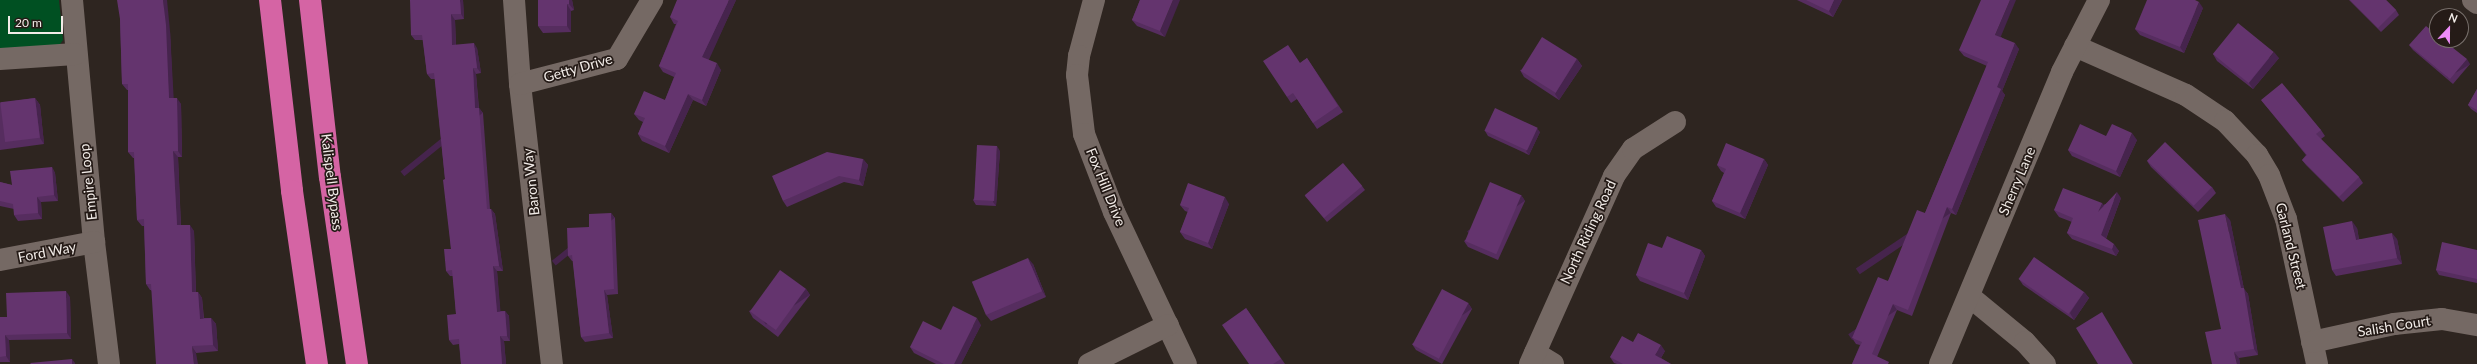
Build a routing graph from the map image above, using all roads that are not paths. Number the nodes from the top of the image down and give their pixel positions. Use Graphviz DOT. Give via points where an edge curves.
graph roads {
  1 [pos="72,0"];
  2 [pos="270,0"];
  3 [pos="310,0"];
  4 [pos="514,0"];
  5 [pos="652,0"];
  6 [pos="1094,0"];
  7 [pos="2099,0"];
  8 [pos="2473,0"];
  9 [pos="2477,3"];
  10 [pos="2075,46"];
  11 [pos="75,54"];
  12 [pos="0,59"];
  13 [pos="520,84"];
  14 [pos="1675,122"];
  15 [pos="94,242"];
  16 [pos="0,260"];
  17 [pos="1969,296"];
  18 [pos="2477,325"];
  19 [pos="1168,326"];
  20 [pos="2312,342"];
  21 [pos="1533,358"];
  22 [pos="109,364"];
  23 [pos="317,364"];
  24 [pos="357,364"];
  25 [pos="552,364"];
  26 [pos="1089,364"];
  27 [pos="1186,364"];
  28 [pos="1554,364"];
  29 [pos="1940,364"];
  30 [pos="2045,364"];
  31 [pos="2317,364"];
  1 -- 11 [label="street, Empire Loop"];
  2 -- 23 [label="highway" via="292,191"];
  3 -- 24 [label="highway, Kalispell Bypass" via="330,177"];
  4 -- 13 [label="street, Baron Way"];
  5 -- 13 [label="street, Getty Drive" via="617,60"];
  6 -- 19 [label="street, Fox Hill Drive" via="1079,56 1077,75 1084,134 1114,212"];
  7 -- 10 [label="street, Sherry Lane"];
  8 -- 9 [label="street"];
  10 -- 17 [label="street, Sherry Lane"];
  10 -- 20 [label="street, Garland Street" via="2186,94 2225,121 2257,155 2269,175 2286,219"];
  11 -- 12 [label="street"];
  11 -- 15 [label="street, Empire Loop"];
  13 -- 25 [label="street, Baron Way"];
  14 -- 21 [label="street, North Riding Road" via="1633,149 1614,176"];
  15 -- 16 [label="street, Ford Way"];
  15 -- 22 [label="street, Empire Loop"];
  17 -- 29 [label="street, Sherry Lane"];
  17 -- 30 [label="street" via="2025,342"];
  18 -- 20 [label="street, Salish Court" via="2442,319 2394,324"];
  19 -- 26 [label="street"];
  19 -- 27 [label="street, Fox Hill Drive"];
  20 -- 31 [label="street, Garland Street"];
  21 -- 28 [label="street"];
}
